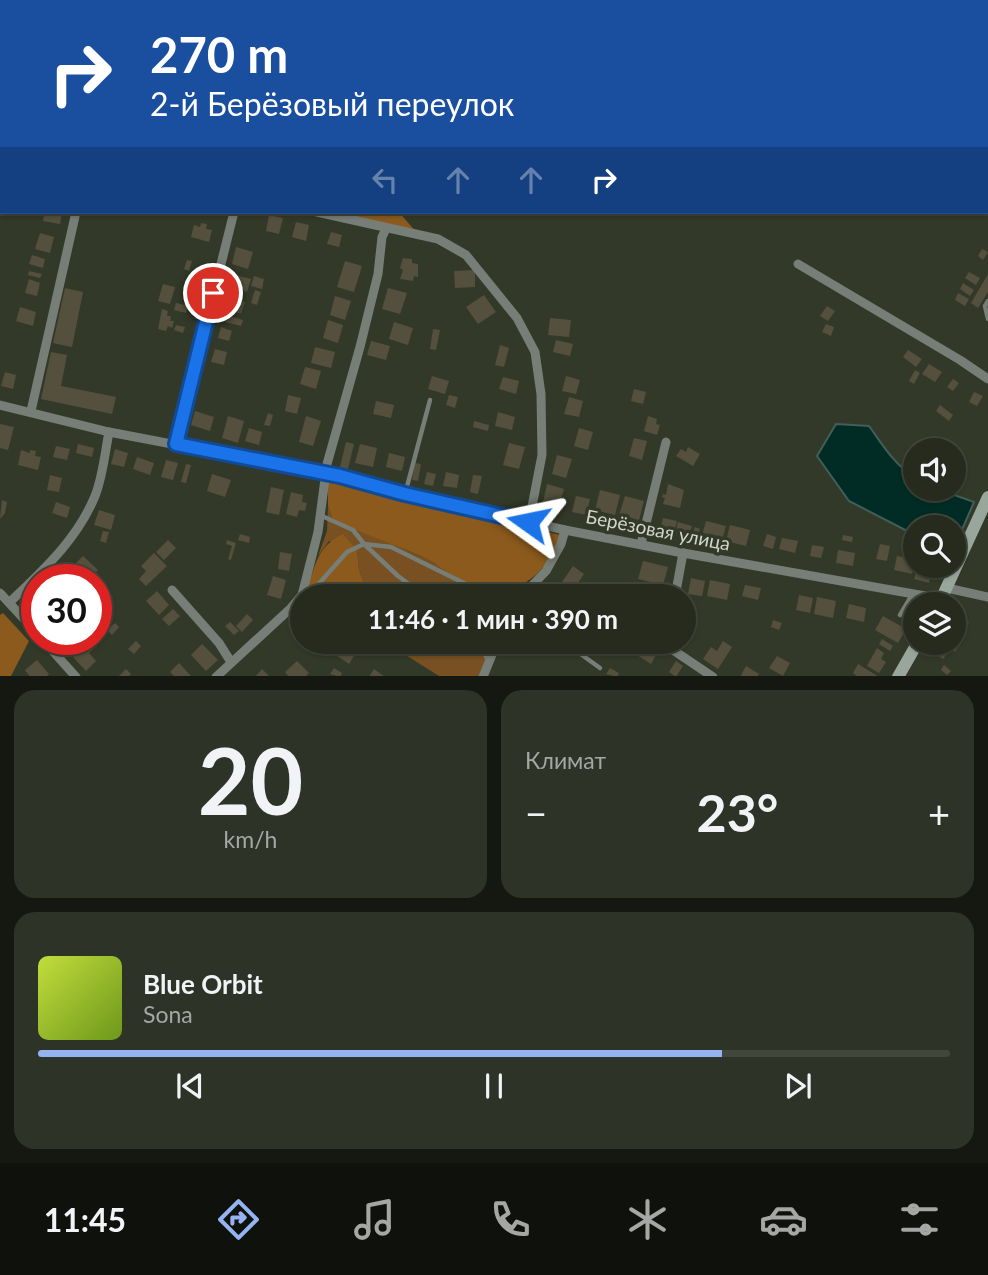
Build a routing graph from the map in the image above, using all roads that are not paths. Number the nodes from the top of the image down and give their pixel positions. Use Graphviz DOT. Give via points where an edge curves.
graph roads {
  1 [pos="76,214"];
  2 [pos="234,214"];
  3 [pos="325,214"];
  4 [pos="386,229"];
  5 [pos="798,264"];
  6 [pos="988,301"];
  7 [pos="988,319"];
  8 [pos="988,379"];
  9 [pos="430,400"];
  10 [pos="0,405"];
  11 [pos="31,411"];
  12 [pos="109,432"];
  13 [pos="666,442"];
  14 [pos="176,444"];
  15 [pos="326,474"];
  16 [pos="405,494"];
  17 [pos="988,497"];
  18 [pos="321,515"];
  19 [pos="528,522"];
  20 [pos="565,530"];
  21 [pos="364,544"];
  22 [pos="640,544"];
  23 [pos="683,553"];
  24 [pos="307,584"];
  25 [pos="316,584"];
  26 [pos="409,584"];
  27 [pos="466,584"];
  28 [pos="531,584"];
  29 [pos="677,584"];
  30 [pos="172,590"];
  31 [pos="903,592"];
  32 [pos="945,592"];
  33 [pos="0,593"];
  34 [pos="966,597"];
  35 [pos="988,597"];
  36 [pos="10,602"];
  37 [pos="290,609"];
  38 [pos="903,610"];
  39 [pos="21,614"];
  40 [pos="900,615"];
  41 [pos="485,654"];
  42 [pos="492,654"];
  43 [pos="581,654"];
  44 [pos="682,654"];
  45 [pos="56,655"];
  46 [pos="911,655"];
  47 [pos="231,662"];
  48 [pos="489,662"];
  49 [pos="600,668"];
  50 [pos="75,676"];
  51 [pos="217,676"];
  52 [pos="483,676"];
  53 [pos="712,676"];
  54 [pos="899,676"];
  1 -- 11 [label="street"];
  2 -- 14 [label="street"];
  3 -- 4 [label="street"];
  4 -- 15 [label="street"];
  4 -- 19 [label="street" via="438,239 466,255 517,318 535,352 542,455"];
  5 -- 8 [label="street"];
  6 -- 7 [label="lane"];
  9 -- 16 [label="lane"];
  10 -- 11 [label="street, Берёзовая улица"];
  11 -- 12 [label="street, Берёзовая улица"];
  12 -- 14 [label="street, Берёзовая улица"];
  12 -- 36 [label="street" via="96,493 85,518 69,542"];
  13 -- 22 [label="street"];
  14 -- 15 [label="street, Берёзовая улица"];
  15 -- 16 [label="street, Берёзовая улица"];
  15 -- 18 [label="street"];
  16 -- 19 [label="street, Берёзовая улица"];
  17 -- 32 [label="main road"];
  18 -- 21 [label="lane" via="353,530"];
  18 -- 24 [label="street"];
  19 -- 20 [label="street, Берёзовая улица"];
  20 -- 22 [label="street, Берёзовая улица"];
  20 -- 28 [label="street" via="546,571"];
  21 -- 25 [label="lane" via="347,552"];
  21 -- 26 [label="lane"];
  21 -- 27 [label="lane" via="391,547"];
  22 -- 23 [label="street, Берёзовая улица"];
  23 -- 29 [label="street"];
  23 -- 31 [label="street, Берёзовая улица"];
  30 -- 47 [label="street"];
  33 -- 36 [label="street"];
  34 -- 35 [label="street, Берёзовая улица"];
  36 -- 39 [label="street"];
  37 -- 47 [label="street"];
  38 -- 40 [label="lane"];
  41 -- 48 [label="lane"];
  42 -- 48 [label="street"];
  43 -- 49 [label="lane"];
  44 -- 53 [label="street"];
  45 -- 50 [label="street"];
  46 -- 54 [label="main road"];
  47 -- 51 [label="street"];
  48 -- 52 [label="street"];
}
